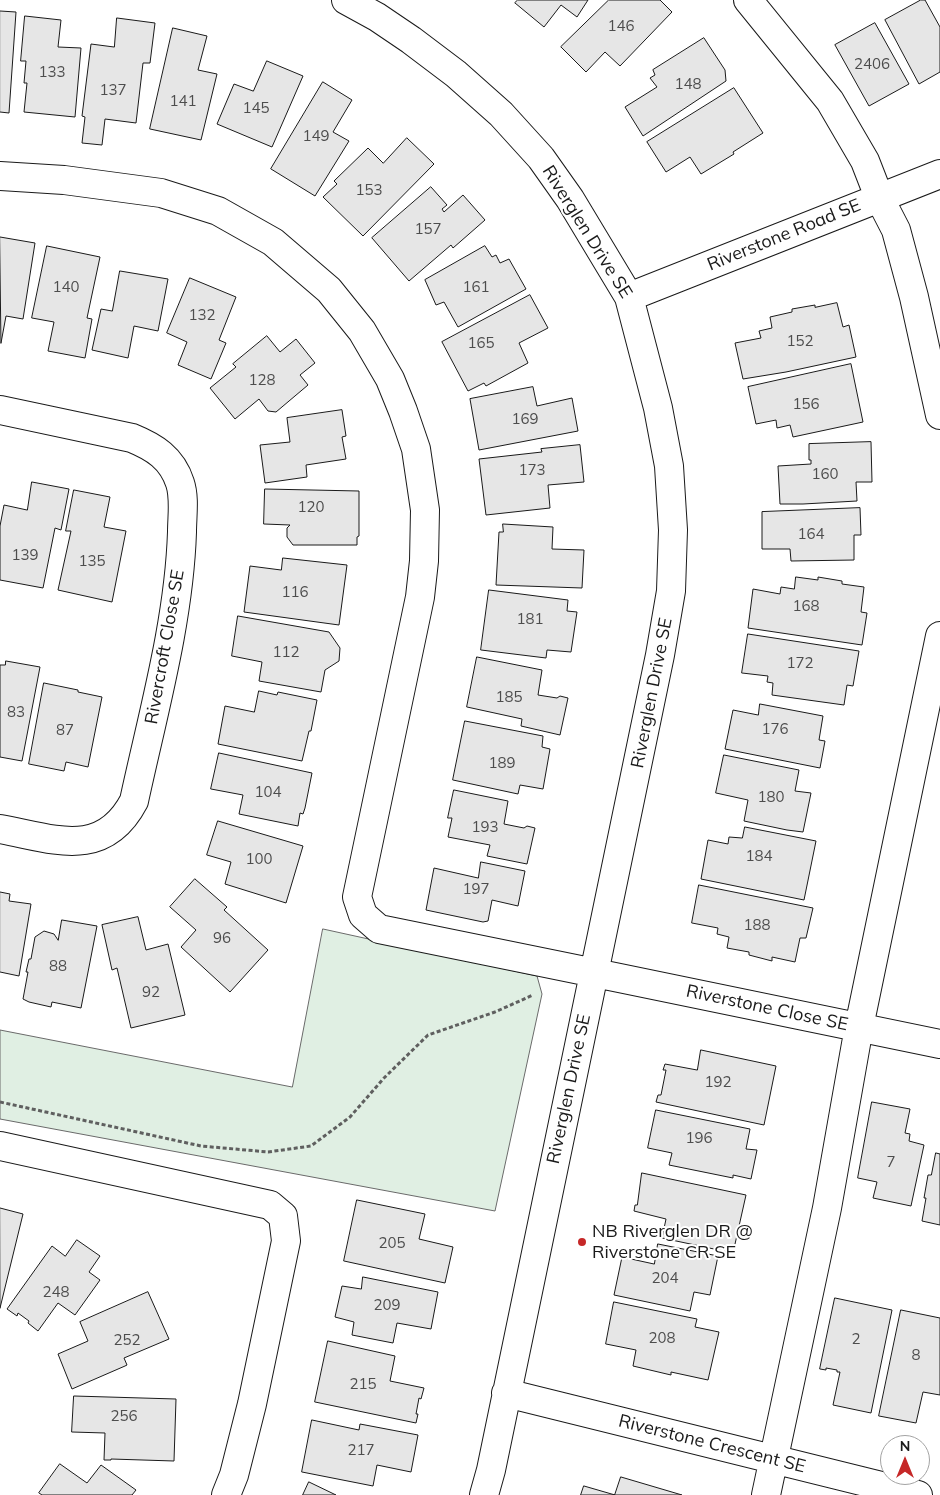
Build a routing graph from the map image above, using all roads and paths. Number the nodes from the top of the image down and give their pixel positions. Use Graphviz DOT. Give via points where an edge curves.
graph roads {
  1 [pos="346,0"];
  2 [pos="748,0"];
  3 [pos="940,174"];
  4 [pos="0,176"];
  5 [pos="879,197"];
  6 [pos="629,297"];
  7 [pos="0,410"];
  8 [pos="940,415"];
  9 [pos="940,636"];
  10 [pos="0,829"];
  11 [pos="556,966"];
  12 [pos="594,973"];
  13 [pos="859,1027"];
  14 [pos="940,1044"];
  15 [pos="0,1102"];
  16 [pos="0,1146"];
  17 [pos="506,1393"];
  18 [pos="773,1459"];
  19 [pos="226,1495"];
  20 [pos="484,1495"];
  21 [pos="766,1495"];
  22 [pos="918,1495"];
  1 -- 6 [label="street, Riverglen Drive SE" via="411,40 501,114 570,199"];
  2 -- 5 [label="street" via="830,101 865,161"];
  3 -- 5 [label="street, Riverstone Road SE"];
  4 -- 11 [label="street, Riverstone Close SE" via="64,180 161,193 218,211 273,242 329,290 362,332 390,379 403,411 416,449 425,510 420,597 357,897 363,915 379,929"];
  5 -- 6 [label="street, Riverstone Road SE"];
  5 -- 8 [label="street" via="896,230"];
  6 -- 12 [label="street, Riverglen Drive SE" via="658,408 669,466 673,530 671,591"];
  7 -- 10 [label="street, Rivercroft Close SE" via="132,438 152,446 167,459 176,473 182,499 181,555 174,615 134,801 126,816 102,836 83,842"];
  9 -- 13 [label="street"];
  11 -- 12 [label="street, Riverstone Close SE"];
  11 -- 15 [label="path" via="537,994 428,1035 350,1117 311,1146 268,1152 200,1146"];
  12 -- 13 [label="street, Riverstone Close SE"];
  12 -- 17 [label="street, Riverglen Drive SE"];
  13 -- 14 [label="street, Riverstone Close SE"];
  13 -- 18 [label="street" via="827,1208"];
  16 -- 19 [label="street" via="270,1205 283,1216 286,1241 252,1404"];
  17 -- 18 [label="street, Riverstone Crescent SE"];
  17 -- 20 [label="street, Riverglen Drive SE"];
  18 -- 21 [label="street"];
  18 -- 22 [label="street, Riverstone Crescent SE"];
}
